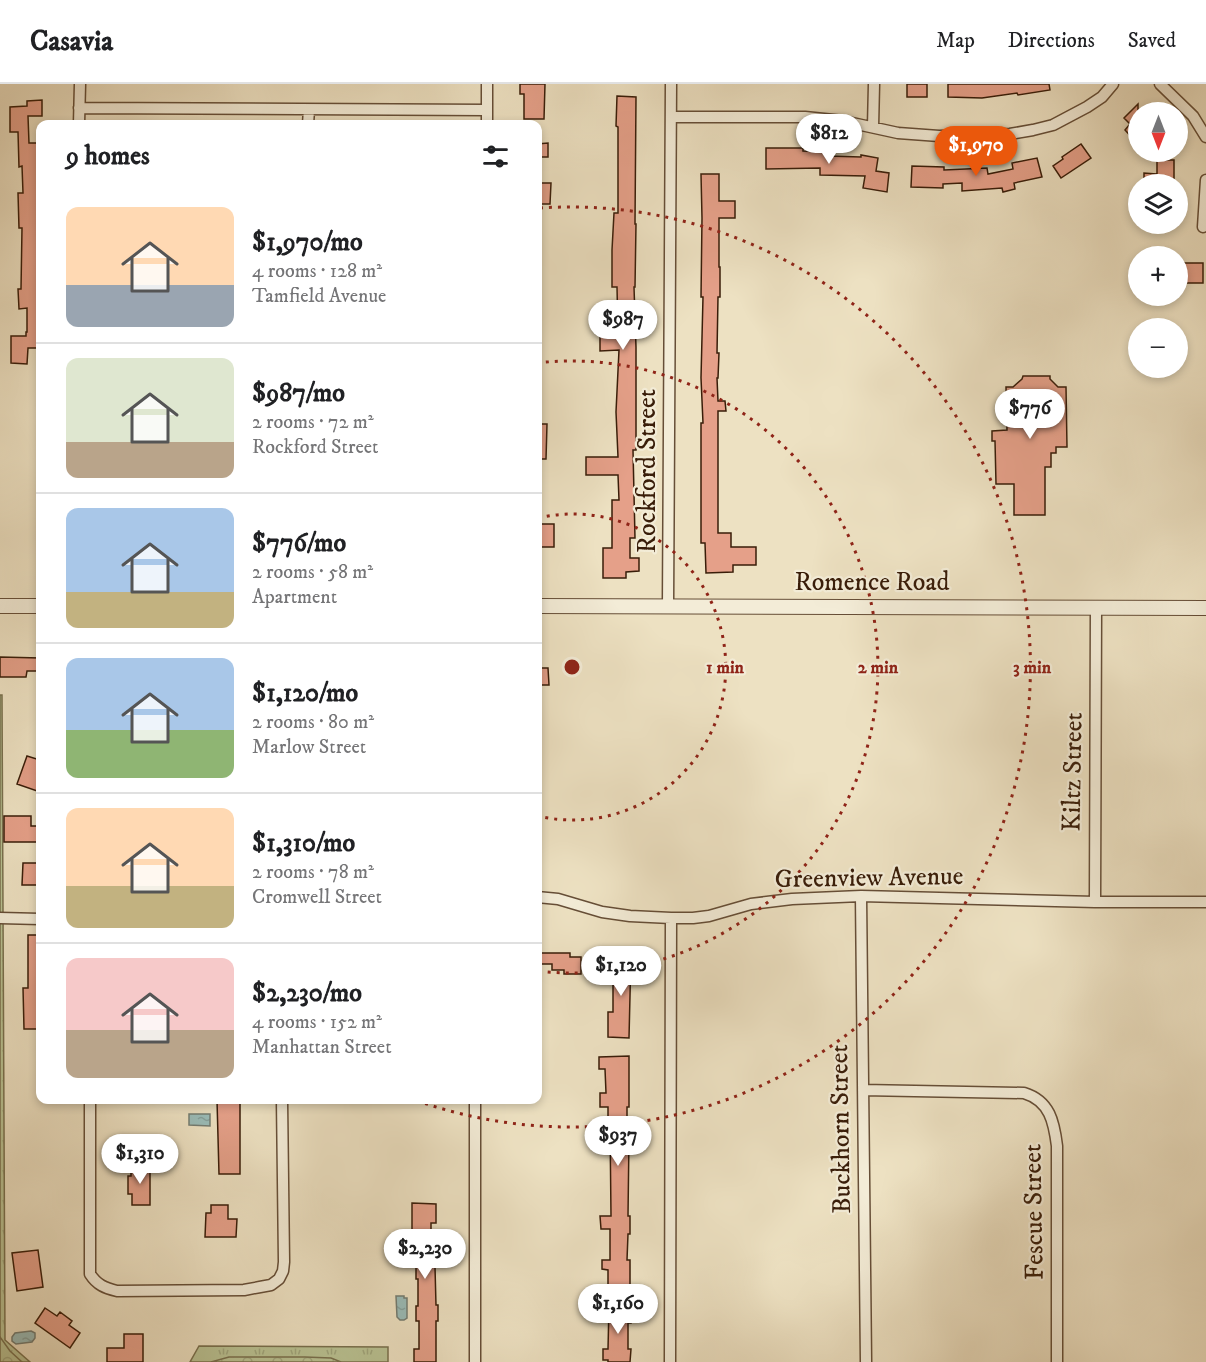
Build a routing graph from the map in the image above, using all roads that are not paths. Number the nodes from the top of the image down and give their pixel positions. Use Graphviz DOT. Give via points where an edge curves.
graph roads {
  1 [pos="80,84"];
  2 [pos="487,84"];
  3 [pos="671,84"];
  4 [pos="874,84"];
  5 [pos="1113,84"];
  6 [pos="1160,84"];
  7 [pos="79,108"];
  8 [pos="309,110"];
  9 [pos="487,110"];
  10 [pos="671,117"];
  11 [pos="79,120"];
  12 [pos="308,120"];
  13 [pos="487,120"];
  14 [pos="873,127"];
  15 [pos="1206,137"];
  16 [pos="1206,180"];
  17 [pos="1203,227"];
  18 [pos="0,606"];
  19 [pos="36,606"];
  20 [pos="542,606"];
  21 [pos="668,606"];
  22 [pos="1096,607"];
  23 [pos="1206,608"];
  24 [pos="861,896"];
  25 [pos="542,897"];
  26 [pos="1095,902"];
  27 [pos="1206,902"];
  28 [pos="0,918"];
  29 [pos="671,918"];
  30 [pos="36,919"];
  31 [pos="863,1090"];
  32 [pos="90,1104"];
  33 [pos="282,1104"];
  34 [pos="475,1104"];
  35 [pos="475,1362"];
  36 [pos="670,1362"];
  37 [pos="866,1362"];
  38 [pos="1057,1362"];
  1 -- 7 [label="street"];
  2 -- 9 [label="street"];
  3 -- 10 [label="street, Rockford Street"];
  4 -- 14 [label="street"];
  5 -- 14 [label="street" via="1088,107 1053,125 1033,130 939,136"];
  6 -- 15 [label="street" via="1193,116"];
  7 -- 8 [label="street"];
  7 -- 11 [label="street"];
  8 -- 9 [label="street"];
  8 -- 12 [label="street"];
  9 -- 13 [label="street"];
  10 -- 14 [label="street" via="805,117"];
  10 -- 21 [label="street, Rockford Street"];
  16 -- 17 [label="street"];
  18 -- 19 [label="street"];
  20 -- 21 [label="street, Romence Road"];
  21 -- 22 [label="street, Romence Road"];
  22 -- 23 [label="street, Romence Road"];
  22 -- 26 [label="street, Kiltz Street"];
  24 -- 26 [label="street, Greenview Avenue"];
  24 -- 29 [label="street, Greenview Avenue" via="792,899 752,904 709,916"];
  24 -- 31 [label="street, Buckhorn Street"];
  25 -- 29 [label="street, Greenview Avenue" via="603,912"];
  26 -- 27 [label="street, Greenview Avenue"];
  28 -- 30 [label="street"];
  29 -- 36 [label="street"];
  31 -- 37 [label="street, Buckhorn Street"];
  31 -- 38 [label="street, Fescue Street" via="1024,1093 1043,1104 1053,1123 1057,1146"];
  32 -- 33 [label="street" via="90,1274 106,1288 117,1291 244,1290 271,1285 279,1279 284,1262"];
  34 -- 35 [label="street"];
}
